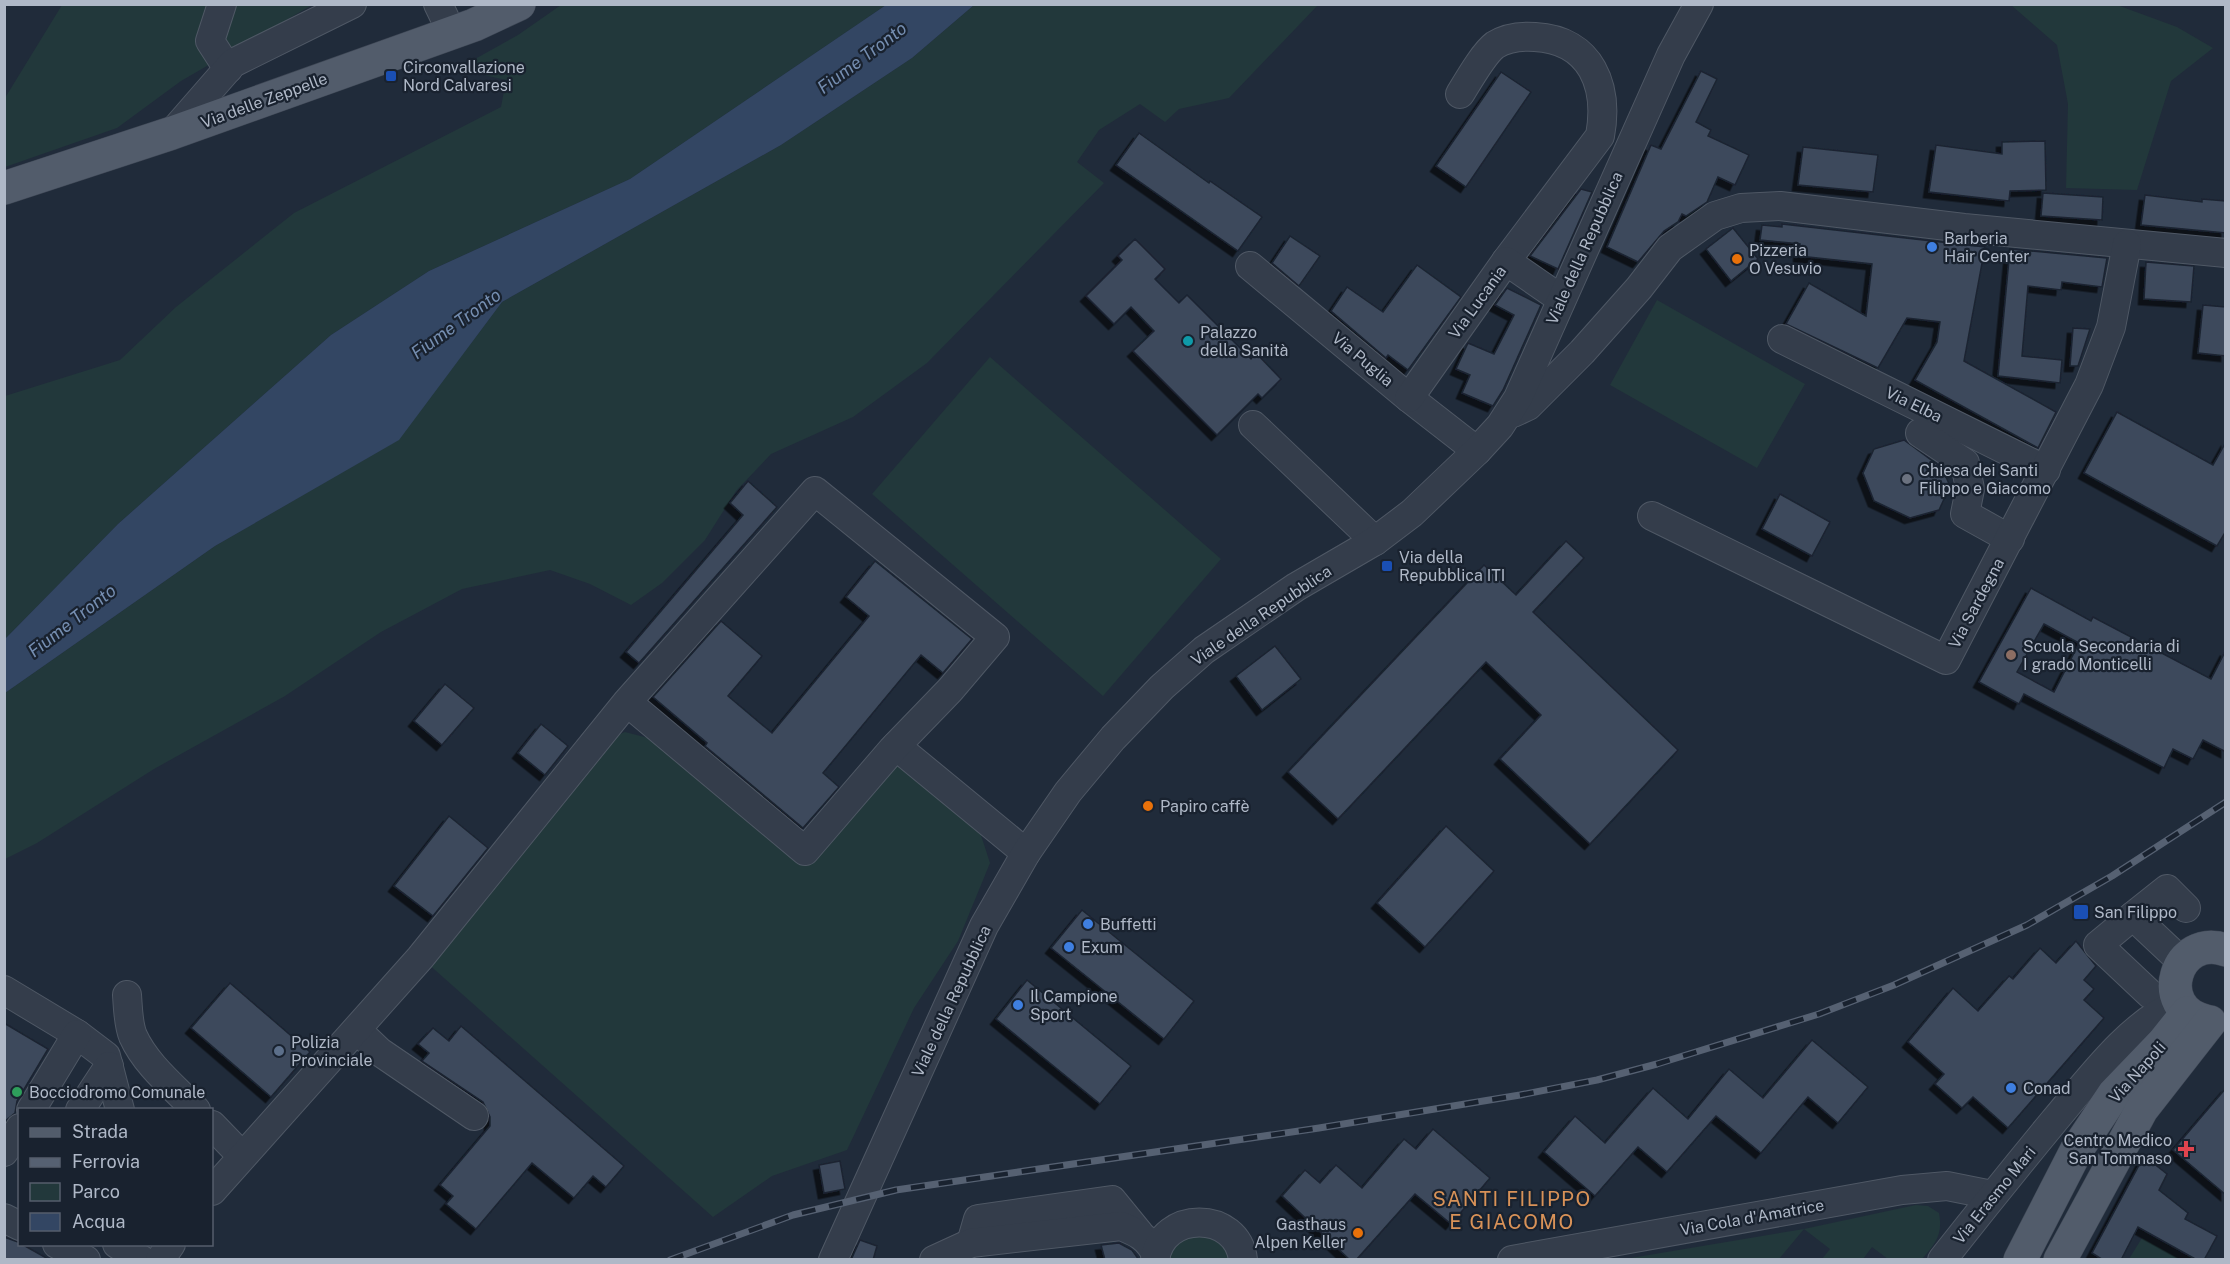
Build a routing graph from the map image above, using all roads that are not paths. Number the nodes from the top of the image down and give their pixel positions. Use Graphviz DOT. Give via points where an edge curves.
graph roads {
  1 [pos="222,4"];
  2 [pos="352,4"];
  3 [pos="519,4"];
  4 [pos="1699,4"];
  5 [pos="445,19"];
  6 [pos="228,69"];
  7 [pos="1460,94"];
  8 [pos="172,133"];
  9 [pos="4,188"];
  10 [pos="2127,244"];
  11 [pos="2226,253"];
  12 [pos="1506,261"];
  13 [pos="1250,266"];
  14 [pos="1558,308"];
  15 [pos="1598,335"];
  16 [pos="1782,339"];
  17 [pos="1409,398"];
  18 [pos="1508,415"];
  19 [pos="1253,425"];
  20 [pos="1920,433"];
  21 [pos="1477,451"];
  22 [pos="2046,470"];
  23 [pos="1652,516"];
  24 [pos="2010,539"];
  25 [pos="1375,541"];
  26 [pos="627,702"];
  27 [pos="896,746"];
  28 [pos="1026,853"];
  29 [pos="2186,908"];
  30 [pos="2133,916"];
  31 [pos="2197,981"];
  32 [pos="4,990"];
  33 [pos="127,994"];
  34 [pos="357,1030"];
  35 [pos="77,1034"];
  36 [pos="109,1066"];
  37 [pos="32,1108"];
  38 [pos="81,1108"];
  39 [pos="120,1108"];
  40 [pos="194,1108"];
  41 [pos="474,1116"];
  42 [pos="213,1126"];
  43 [pos="18,1131"];
  44 [pos="2046,1132"];
  45 [pos="2076,1151"];
  46 [pos="4,1152"];
  47 [pos="242,1156"];
  48 [pos="213,1190"];
  49 [pos="1992,1195"];
  50 [pos="4,1218"];
  51 [pos="18,1225"];
  52 [pos="59,1246"];
  53 [pos="119,1246"];
  54 [pos="170,1246"];
  55 [pos="1150,1249"];
  56 [pos="86,1260"];
  57 [pos="142,1260"];
  58 [pos="159,1260"];
  59 [pos="832,1260"];
  60 [pos="934,1260"];
  61 [pos="1244,1260"];
  62 [pos="1512,1260"];
  63 [pos="1942,1260"];
  64 [pos="2020,1260"];
  65 [pos="2060,1260"];
  1 -- 6 [label="street" via="210,41"];
  2 -- 6 [label="street"];
  3 -- 5 [label="main road, Via delle Zeppelle"];
  4 -- 14 [label="street, Viale della Repubblica" via="1671,55"];
  5 -- 8 [label="main road, Via delle Zeppelle"];
  6 -- 8 [label="street"];
  7 -- 12 [label="street" via="1493,46 1511,37 1529,36 1551,38 1571,47 1589,62 1602,89 1604,114 1600,136"];
  8 -- 9 [label="main road, Via delle Zeppelle"];
  10 -- 11 [label="street"];
  10 -- 15 [label="street" via="1780,206 1741,208 1714,216 1670,248"];
  10 -- 22 [label="street, Via Sardegna" via="2111,327 2089,385"];
  12 -- 14 [label="street, Via Lucania"];
  12 -- 17 [label="street, Via Lucania"];
  13 -- 17 [label="street, Via Puglia"];
  14 -- 15 [label="street, Via Lucania" via="1568,332"];
  14 -- 18 [label="street, Viale della Repubblica"];
  15 -- 18 [label="street" via="1528,406"];
  16 -- 22 [label="street, Via Elba"];
  17 -- 21 [label="street, Via Puglia"];
  18 -- 21 [label="street, Viale della Repubblica"];
  19 -- 25 [label="street"];
  20 -- 24 [label="street" via="1965,464 1970,489 1965,514"];
  21 -- 25 [label="street, Viale della Repubblica" via="1412,513"];
  22 -- 24 [label="street, Via Sardegna"];
  23 -- 24 [label="street, Via Sardegna" via="1946,660"];
  25 -- 28 [label="street, Viale della Repubblica" via="1287,593 1204,650 1162,687 1068,792"];
  26 -- 27 [label="street" via="806,851"];
  26 -- 27 [label="street" via="815,491 995,636"];
  26 -- 34 [label="street"];
  27 -- 28 [label="street"];
  28 -- 59 [label="street, Viale della Repubblica" via="984,926"];
  29 -- 30 [label="street" via="2168,888"];
  30 -- 31 [label="street"];
  30 -- 31 [label="street" via="2098,945"];
  31 -- 44 [label="street, Via Erasmo Mari" via="2097,1070"];
  31 -- 45 [label="main road, Via Napoli" via="2163,1043 2114,1094"];
  31 -- 65 [label="main road, Via Napoli" via="2142,1109"];
  32 -- 35 [label="street"];
  33 -- 40 [label="street" via="132,1034 138,1045 148,1061"];
  34 -- 41 [label="street" via="380,1052"];
  34 -- 47 [label="street"];
  35 -- 36 [label="street" via="106,1056"];
  35 -- 37 [label="street"];
  36 -- 38 [label="street"];
  36 -- 39 [label="street"];
  42 -- 47 [label="street"];
  43 -- 46 [label="street"];
  44 -- 45 [label="street, Via Erasmo Mari" via="2064,1135"];
  44 -- 49 [label="street, Via Erasmo Mari"];
  45 -- 64 [label="main road, Via Napoli"];
  47 -- 48 [label="street"];
  49 -- 62 [label="street, Via Cola d'Amatrice" via="1947,1186 1902,1190"];
  49 -- 63 [label="street, Via Erasmo Mari"];
  50 -- 51 [label="street"];
  52 -- 56 [label="street"];
  53 -- 57 [label="street"];
  54 -- 58 [label="street"];
  55 -- 60 [label="street" via="1121,1226 971,1243"];
  55 -- 61 [label="street" via="1170,1232 1194,1221 1207,1222 1230,1233"];
}
